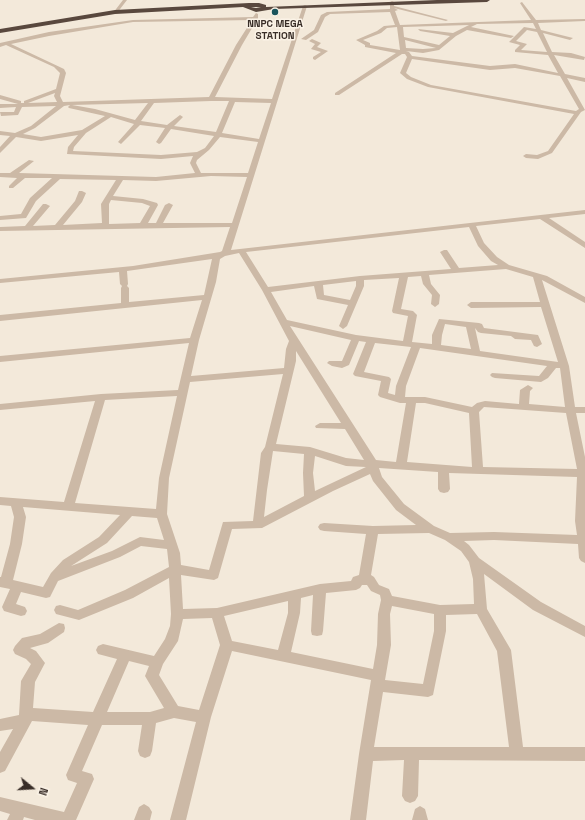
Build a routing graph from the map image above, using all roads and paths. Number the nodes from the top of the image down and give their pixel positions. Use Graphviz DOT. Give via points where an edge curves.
graph roads {
  1 [pos="125,0"];
  2 [pos="433,0"];
  3 [pos="462,0"];
  4 [pos="487,0"];
  5 [pos="522,3"];
  6 [pos="394,5"];
  7 [pos="306,6"];
  8 [pos="120,7"];
  9 [pos="249,8"];
  10 [pos="133,10"];
  11 [pos="259,11"];
  12 [pos="115,12"];
  13 [pos="583,12"];
  14 [pos="517,17"];
  15 [pos="577,20"];
  16 [pos="585,20"];
  17 [pos="534,22"];
  18 [pos="476,23"];
  19 [pos="433,24"];
  20 [pos="452,24"];
  21 [pos="400,26"];
  22 [pos="550,27"];
  23 [pos="466,28"];
  24 [pos="420,30"];
  25 [pos="427,31"];
  26 [pos="539,31"];
  27 [pos="0,32"];
  28 [pos="454,35"];
  29 [pos="512,36"];
  30 [pos="401,38"];
  31 [pos="570,38"];
  32 [pos="2,43"];
  33 [pos="440,46"];
  34 [pos="403,50"];
  35 [pos="550,54"];
  36 [pos="410,57"];
  37 [pos="315,58"];
  38 [pos="584,58"];
  39 [pos="550,64"];
  40 [pos="518,66"];
  41 [pos="562,74"];
  42 [pos="584,79"];
  43 [pos="567,85"];
  44 [pos="62,94"];
  45 [pos="337,94"];
  46 [pos="0,97"];
  47 [pos="211,99"];
  48 [pos="153,100"];
  49 [pos="234,100"];
  50 [pos="275,101"];
  51 [pos="81,102"];
  52 [pos="24,104"];
  53 [pos="61,104"];
  54 [pos="0,106"];
  55 [pos="581,111"];
  56 [pos="1,114"];
  57 [pos="111,115"];
  58 [pos="180,117"];
  59 [pos="138,122"];
  60 [pos="169,127"];
  61 [pos="84,132"];
  62 [pos="0,133"];
  63 [pos="218,135"];
  64 [pos="14,136"];
  65 [pos="261,141"];
  66 [pos="120,142"];
  67 [pos="159,142"];
  68 [pos="0,151"];
  69 [pos="199,154"];
  70 [pos="526,156"];
  71 [pos="31,161"];
  72 [pos="0,175"];
  73 [pos="12,175"];
  74 [pos="198,175"];
  75 [pos="250,175"];
  76 [pos="24,176"];
  77 [pos="58,177"];
  78 [pos="120,179"];
  79 [pos="10,187"];
  80 [pos="82,193"];
  81 [pos="108,198"];
  82 [pos="169,205"];
  83 [pos="46,206"];
  84 [pos="585,212"];
  85 [pos="542,217"];
  86 [pos="0,218"];
  87 [pos="471,224"];
  88 [pos="234,225"];
  89 [pos="104,226"];
  90 [pos="158,226"];
  91 [pos="57,227"];
  92 [pos="142,227"];
  93 [pos="27,228"];
  94 [pos="0,230"];
  95 [pos="585,246"];
  96 [pos="241,250"];
  97 [pos="226,252"];
  98 [pos="444,252"];
  99 [pos="506,267"];
  100 [pos="123,269"];
  101 [pos="457,271"];
  102 [pos="425,274"];
  103 [pos="404,275"];
  104 [pos="536,275"];
  105 [pos="360,278"];
  106 [pos="0,281"];
  107 [pos="318,283"];
  108 [pos="266,290"];
  109 [pos="581,294"];
  110 [pos="207,297"];
  111 [pos="585,300"];
  112 [pos="354,303"];
  113 [pos="435,304"];
  114 [pos="546,304"];
  115 [pos="125,305"];
  116 [pos="471,305"];
  117 [pos="0,318"];
  118 [pos="284,322"];
  119 [pos="470,325"];
  120 [pos="343,326"];
  121 [pos="356,338"];
  122 [pos="372,339"];
  123 [pos="194,340"];
  124 [pos="294,341"];
  125 [pos="412,343"];
  126 [pos="537,344"];
  127 [pos="436,347"];
  128 [pos="476,352"];
  129 [pos="0,359"];
  130 [pos="332,363"];
  131 [pos="559,365"];
  132 [pos="288,371"];
  133 [pos="495,375"];
  134 [pos="186,379"];
  135 [pos="528,388"];
  136 [pos="183,393"];
  137 [pos="102,397"];
  138 [pos="412,399"];
  139 [pos="400,400"];
  140 [pos="0,406"];
  141 [pos="524,408"];
  142 [pos="570,409"];
  143 [pos="585,410"];
  144 [pos="474,411"];
  145 [pos="320,426"];
  146 [pos="348,426"];
  147 [pos="270,447"];
  148 [pos="310,451"];
  149 [pos="373,465"];
  150 [pos="401,466"];
  151 [pos="443,469"];
  152 [pos="478,471"];
  153 [pos="584,473"];
  154 [pos="444,489"];
  155 [pos="310,499"];
  156 [pos="0,501"];
  157 [pos="16,502"];
  158 [pos="68,506"];
  159 [pos="130,511"];
  160 [pos="161,514"];
  161 [pos="258,525"];
  162 [pos="324,527"];
  163 [pos="430,529"];
  164 [pos="373,530"];
  165 [pos="449,537"];
  166 [pos="583,540"];
  167 [pos="171,545"];
  168 [pos="585,558"];
  169 [pos="475,561"];
  170 [pos="175,569"];
  171 [pos="54,578"];
  172 [pos="364,580"];
  173 [pos="8,584"];
  174 [pos="320,589"];
  175 [pos="296,595"];
  176 [pos="387,600"];
  177 [pos="481,609"];
  178 [pos="60,610"];
  179 [pos="440,610"];
  180 [pos="21,611"];
  181 [pos="217,613"];
  182 [pos="177,614"];
  183 [pos="59,628"];
  184 [pos="317,630"];
  185 [pos="585,632"];
  186 [pos="227,645"];
  187 [pos="103,650"];
  188 [pos="125,655"];
  189 [pos="283,657"];
  190 [pos="157,662"];
  191 [pos="378,681"];
  192 [pos="174,712"];
  193 [pos="150,718"];
  194 [pos="204,718"];
  195 [pos="26,719"];
  196 [pos="96,719"];
  197 [pos="0,725"];
  198 [pos="145,751"];
  199 [pos="412,753"];
  200 [pos="366,754"];
  201 [pos="517,754"];
  202 [pos="585,754"];
  203 [pos="0,766"];
  204 [pos="410,796"];
  205 [pos="0,804"];
  206 [pos="17,815"];
  207 [pos="67,820"];
  208 [pos="178,820"];
  209 [pos="358,820"];
  1 -- 8 [label="street"];
  2 -- 6 [label="highway"];
  3 -- 4 [label="highway"];
  3 -- 6 [label="highway"];
  5 -- 17 [label="street"];
  6 -- 7 [label="highway"];
  6 -- 11 [label="highway"];
  6 -- 20 [label="street"];
  6 -- 21 [label="street"];
  6 -- 37 [label="street" via="329,13 323,16 316,31 311,34 314,40 312,41 318,44 312,48 325,51"];
  7 -- 11 [label="highway"];
  7 -- 50 [label="street"];
  8 -- 10 [label="street"];
  8 -- 12 [label="street"];
  9 -- 10 [label="highway"];
  9 -- 11 [label="highway"];
  9 -- 11 [label="street"];
  9 -- 27 [label="highway" via="128,13"];
  10 -- 12 [label="highway"];
  11 -- 32 [label="street" via="133,21"];
  11 -- 47 [label="street"];
  12 -- 27 [label="highway"];
  13 -- 15 [label="street"];
  14 -- 17 [label="street"];
  15 -- 16 [label="street"];
  15 -- 17 [label="street"];
  17 -- 18 [label="street"];
  17 -- 22 [label="street"];
  17 -- 26 [label="street"];
  18 -- 20 [label="street"];
  18 -- 23 [label="street"];
  19 -- 20 [label="street"];
  19 -- 21 [label="street"];
  19 -- 25 [label="street"];
  21 -- 30 [label="street"];
  21 -- 34 [label="street" via="386,27 359,40 368,44 367,46"];
  23 -- 28 [label="street"];
  23 -- 29 [label="street"];
  24 -- 25 [label="street"];
  25 -- 28 [label="street"];
  26 -- 31 [label="street"];
  26 -- 35 [label="street"];
  26 -- 35 [label="street" via="526,28 512,42 524,44 517,51"];
  28 -- 33 [label="street"];
  30 -- 33 [label="street"];
  30 -- 34 [label="street"];
  32 -- 44 [label="street" via="60,68 63,74"];
  33 -- 34 [label="street" via="437,49 422,51"];
  34 -- 36 [label="street"];
  34 -- 45 [label="street"];
  35 -- 38 [label="street"];
  35 -- 39 [label="street"];
  36 -- 40 [label="street" via="490,68"];
  36 -- 55 [label="street" via="403,73 430,86"];
  39 -- 40 [label="street"];
  39 -- 41 [label="street"];
  40 -- 41 [label="street"];
  41 -- 42 [label="street"];
  41 -- 43 [label="street"];
  42 -- 43 [label="street"];
  43 -- 55 [label="street"];
  44 -- 51 [label="street"];
  44 -- 52 [label="street"];
  44 -- 53 [label="street" via="57,96"];
  46 -- 52 [label="street"];
  47 -- 48 [label="street"];
  47 -- 49 [label="street"];
  48 -- 51 [label="street"];
  48 -- 59 [label="street"];
  49 -- 50 [label="street"];
  49 -- 63 [label="street"];
  50 -- 65 [label="street"];
  51 -- 53 [label="street"];
  52 -- 53 [label="street"];
  52 -- 54 [label="street"];
  52 -- 56 [label="street" via="16,114"];
  53 -- 57 [label="street"];
  53 -- 64 [label="street" via="33,127"];
  55 -- 70 [label="street" via="550,152 538,157"];
  57 -- 59 [label="street"];
  57 -- 61 [label="street"];
  58 -- 60 [label="street"];
  59 -- 60 [label="street"];
  59 -- 66 [label="street"];
  60 -- 63 [label="street"];
  60 -- 67 [label="street"];
  61 -- 64 [label="street" via="41,139"];
  61 -- 69 [label="street" via="69,153 142,157"];
  62 -- 64 [label="street"];
  63 -- 65 [label="street"];
  63 -- 69 [label="street" via="207,149"];
  64 -- 68 [label="street"];
  65 -- 75 [label="street"];
  69 -- 74 [label="street" via="193,163"];
  71 -- 73 [label="street"];
  72 -- 73 [label="street"];
  73 -- 76 [label="street"];
  74 -- 75 [label="street"];
  74 -- 78 [label="street"];
  75 -- 88 [label="street"];
  76 -- 77 [label="street"];
  76 -- 79 [label="street"];
  77 -- 78 [label="street"];
  77 -- 86 [label="street" via="33,200 23,216"];
  78 -- 81 [label="street"];
  80 -- 91 [label="street" via="78,202"];
  81 -- 89 [label="street" via="104,208"];
  81 -- 92 [label="street" via="143,200 154,205"];
  82 -- 90 [label="street"];
  83 -- 93 [label="street"];
  84 -- 85 [label="street"];
  85 -- 87 [label="street"];
  85 -- 95 [label="street"];
  87 -- 96 [label="street"];
  87 -- 99 [label="street" via="488,254"];
  88 -- 90 [label="street"];
  88 -- 97 [label="street"];
  89 -- 91 [label="street"];
  89 -- 92 [label="street"];
  90 -- 92 [label="street"];
  91 -- 93 [label="street"];
  93 -- 94 [label="street"];
  96 -- 97 [label="street"];
  96 -- 108 [label="street"];
  97 -- 100 [label="street" via="198,259"];
  97 -- 110 [label="street" via="216,258"];
  98 -- 101 [label="street"];
  99 -- 101 [label="street"];
  99 -- 104 [label="street"];
  100 -- 106 [label="street"];
  100 -- 115 [label="street"];
  101 -- 102 [label="street"];
  102 -- 103 [label="street"];
  102 -- 113 [label="street" via="427,284 436,295"];
  103 -- 105 [label="street"];
  103 -- 125 [label="street" via="396,311 410,313 413,316"];
  104 -- 109 [label="street"];
  104 -- 114 [label="street"];
  105 -- 107 [label="street"];
  105 -- 112 [label="street"];
  107 -- 108 [label="street"];
  107 -- 112 [label="street" via="319,301"];
  108 -- 118 [label="street"];
  109 -- 111 [label="street"];
  110 -- 115 [label="street"];
  110 -- 123 [label="street"];
  112 -- 120 [label="street"];
  114 -- 116 [label="street"];
  114 -- 131 [label="street"];
  115 -- 117 [label="street"];
  118 -- 121 [label="street"];
  118 -- 124 [label="street"];
  119 -- 126 [label="street" via="479,326 481,330 535,337"];
  119 -- 127 [label="street" via="442,321"];
  119 -- 128 [label="street"];
  121 -- 122 [label="street"];
  121 -- 130 [label="street" via="346,363"];
  122 -- 125 [label="street"];
  122 -- 139 [label="street" via="358,374 386,379 383,395"];
  123 -- 129 [label="street"];
  123 -- 134 [label="street"];
  124 -- 132 [label="street"];
  124 -- 146 [label="street"];
  125 -- 127 [label="street"];
  125 -- 139 [label="street"];
  127 -- 128 [label="street"];
  128 -- 131 [label="street"];
  131 -- 133 [label="street" via="541,379"];
  131 -- 142 [label="street"];
  132 -- 134 [label="street"];
  132 -- 147 [label="street"];
  134 -- 136 [label="street"];
  135 -- 141 [label="street" via="524,390"];
  136 -- 137 [label="street"];
  136 -- 160 [label="street" via="164,478"];
  137 -- 140 [label="street"];
  137 -- 158 [label="street"];
  138 -- 139 [label="street"];
  138 -- 144 [label="street"];
  138 -- 150 [label="street"];
  141 -- 142 [label="street"];
  141 -- 144 [label="street" via="485,404"];
  142 -- 143 [label="street"];
  142 -- 153 [label="street"];
  144 -- 152 [label="street"];
  145 -- 146 [label="street"];
  146 -- 149 [label="street"];
  147 -- 148 [label="street"];
  147 -- 161 [label="street" via="266,453"];
  148 -- 149 [label="street" via="341,461"];
  148 -- 155 [label="street"];
  149 -- 150 [label="street"];
  149 -- 155 [label="street"];
  149 -- 163 [label="street" via="383,488 400,507"];
  150 -- 151 [label="street"];
  151 -- 152 [label="street"];
  151 -- 154 [label="street"];
  152 -- 153 [label="street"];
  153 -- 166 [label="street" via="581,521"];
  155 -- 161 [label="street"];
  156 -- 157 [label="street"];
  157 -- 158 [label="street"];
  157 -- 173 [label="street" via="20,517"];
  158 -- 159 [label="street"];
  159 -- 160 [label="street"];
  159 -- 171 [label="street" via="103,540 67,563"];
  160 -- 167 [label="street"];
  161 -- 170 [label="street" via="228,525 214,575"];
  162 -- 164 [label="street"];
  163 -- 164 [label="street"];
  163 -- 165 [label="street"];
  164 -- 172 [label="street"];
  165 -- 166 [label="street" via="494,536"];
  165 -- 169 [label="street" via="464,548"];
  166 -- 168 [label="street"];
  167 -- 170 [label="street"];
  167 -- 171 [label="street" via="140,541 116,554"];
  169 -- 177 [label="street"];
  169 -- 185 [label="street" via="537,606"];
  170 -- 178 [label="street" via="129,594 79,615"];
  170 -- 182 [label="street"];
  171 -- 173 [label="street" via="46,593"];
  172 -- 174 [label="street" via="356,580 356,585"];
  172 -- 176 [label="street" via="370,580 375,588 385,592"];
  173 -- 180 [label="street" via="8,607"];
  174 -- 175 [label="street"];
  174 -- 184 [label="street"];
  175 -- 181 [label="street"];
  175 -- 189 [label="street"];
  176 -- 179 [label="street"];
  176 -- 191 [label="street"];
  177 -- 179 [label="street"];
  177 -- 201 [label="street" via="504,650"];
  179 -- 191 [label="street" via="440,631 428,691"];
  181 -- 182 [label="street"];
  181 -- 186 [label="street"];
  182 -- 190 [label="street" via="171,641"];
  183 -- 195 [label="street" via="43,639 27,642 20,650 38,663 28,680"];
  186 -- 189 [label="street"];
  186 -- 194 [label="street"];
  187 -- 188 [label="street"];
  188 -- 190 [label="street"];
  188 -- 196 [label="street"];
  189 -- 191 [label="street"];
  190 -- 192 [label="street" via="152,676"];
  191 -- 200 [label="street"];
  192 -- 193 [label="street"];
  192 -- 194 [label="street"];
  193 -- 196 [label="street"];
  193 -- 198 [label="street"];
  194 -- 208 [label="street"];
  195 -- 196 [label="street" via="28,714"];
  195 -- 197 [label="street"];
  195 -- 203 [label="street"];
  196 -- 207 [label="street" via="73,775 87,779"];
  199 -- 200 [label="street"];
  199 -- 201 [label="street"];
  199 -- 204 [label="street"];
  200 -- 209 [label="street"];
  201 -- 202 [label="street"];
  205 -- 206 [label="street"];
  206 -- 207 [label="street"];
}
